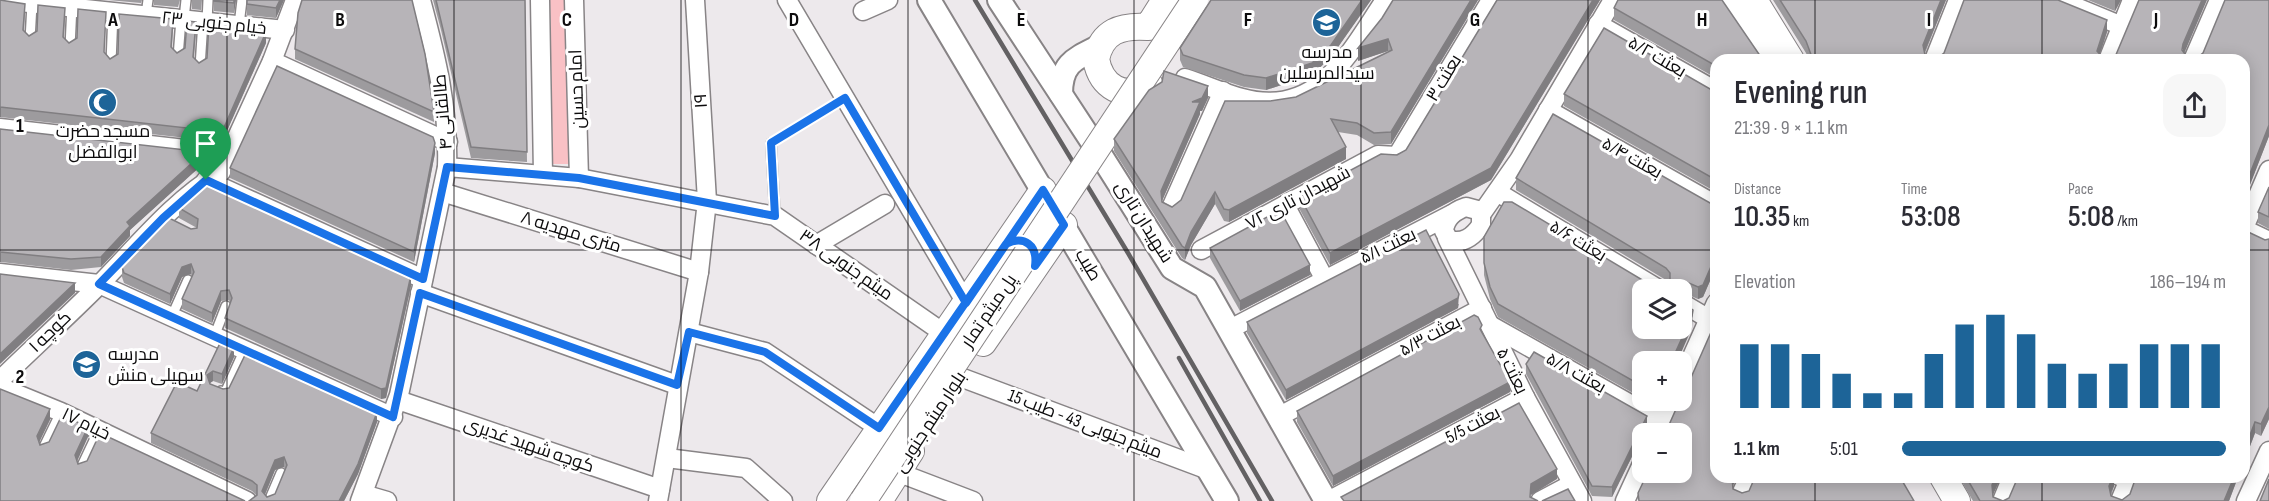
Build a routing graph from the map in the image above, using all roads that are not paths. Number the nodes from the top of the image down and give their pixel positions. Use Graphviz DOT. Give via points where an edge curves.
graph roads {
  1 [pos="0,0"];
  2 [pos="186,0"];
  3 [pos="208,0"];
  4 [pos="242,0"];
  5 [pos="296,0"];
  6 [pos="421,0"];
  7 [pos="540,0"];
  8 [pos="574,0"];
  9 [pos="695,0"];
  10 [pos="787,0"];
  11 [pos="888,0"];
  12 [pos="929,0"];
  13 [pos="999,0"];
  14 [pos="1165,0"];
  15 [pos="1176,0"];
  16 [pos="1195,0"];
  17 [pos="1209,0"];
  18 [pos="1385,0"];
  19 [pos="1491,0"];
  20 [pos="1612,0"];
  21 [pos="1732,0"];
  22 [pos="1754,0"];
  23 [pos="1958,0"];
  24 [pos="2059,0"];
  25 [pos="2132,0"];
  26 [pos="2219,0"];
  27 [pos="34,3"];
  28 [pos="72,4"];
  29 [pos="112,8"];
  30 [pos="147,8"];
  31 [pos="863,11"];
  32 [pos="183,19"];
  33 [pos="205,21"];
  34 [pos="1598,24"];
  35 [pos="240,25"];
  36 [pos="2122,26"];
  37 [pos="285,30"];
  38 [pos="30,40"];
  39 [pos="1101,43"];
  40 [pos="70,46"];
  41 [pos="1031,50"];
  42 [pos="1766,54"];
  43 [pos="1787,54"];
  44 [pos="1936,54"];
  45 [pos="2110,54"];
  46 [pos="2196,54"];
  47 [pos="178,57"];
  48 [pos="1076,58"];
  49 [pos="272,61"];
  50 [pos="111,63"];
  51 [pos="200,67"];
  52 [pos="1185,78"];
  53 [pos="1157,80"];
  54 [pos="1710,88"];
  55 [pos="1224,91"];
  56 [pos="1061,94"];
  57 [pos="1548,111"];
  58 [pos="0,128"];
  59 [pos="448,142"];
  60 [pos="771,143"];
  61 [pos="229,154"];
  62 [pos="1397,156"];
  63 [pos="1102,157"];
  64 [pos="447,167"];
  65 [pos="2269,170"];
  66 [pos="543,174"];
  67 [pos="579,178"];
  68 [pos="206,180"];
  69 [pos="1043,190"];
  70 [pos="442,192"];
  71 [pos="1497,192"];
  72 [pos="707,201"];
  73 [pos="2250,202"];
  74 [pos="1710,203"];
  75 [pos="885,204"];
  76 [pos="1286,204"];
  77 [pos="1171,208"];
  78 [pos="1482,213"];
  79 [pos="1452,214"];
  80 [pos="775,216"];
  81 [pos="1064,225"];
  82 [pos="2250,232"];
  83 [pos="1447,238"];
  84 [pos="2269,241"];
  85 [pos="816,244"];
  86 [pos="1006,244"];
  87 [pos="1201,250"];
  88 [pos="1035,266"];
  89 [pos="699,272"];
  90 [pos="0,273"];
  91 [pos="1324,278"];
  92 [pos="1641,279"];
  93 [pos="188,280"];
  94 [pos="99,284"];
  95 [pos="422,286"];
  96 [pos="966,303"];
  97 [pos="226,306"];
  98 [pos="1692,306"];
  99 [pos="1482,308"];
  100 [pos="1710,310"];
  101 [pos="1710,316"];
  102 [pos="171,318"];
  103 [pos="1490,325"];
  104 [pos="1230,329"];
  105 [pos="689,332"];
  106 [pos="945,334"];
  107 [pos="214,337"];
  108 [pos="244,351"];
  109 [pos="1692,356"];
  110 [pos="960,377"];
  111 [pos="0,380"];
  112 [pos="677,385"];
  113 [pos="0,387"];
  114 [pos="213,388"];
  115 [pos="1525,397"];
  116 [pos="395,409"];
  117 [pos="61,412"];
  118 [pos="1278,417"];
  119 [pos="1651,423"];
  120 [pos="879,428"];
  121 [pos="99,430"];
  122 [pos="43,449"];
  123 [pos="2269,451"];
  124 [pos="667,458"];
  125 [pos="81,468"];
  126 [pos="1210,471"];
  127 [pos="897,472"];
  128 [pos="281,473"];
  129 [pos="1633,483"];
  130 [pos="1927,483"];
  131 [pos="1946,483"];
  132 [pos="2010,483"];
  133 [pos="1572,484"];
  134 [pos="659,495"];
  135 [pos="361,497"];
  136 [pos="247,501"];
  137 [pos="269,501"];
  138 [pos="387,501"];
  139 [pos="783,501"];
  140 [pos="830,501"];
  141 [pos="844,501"];
  142 [pos="863,501"];
  143 [pos="879,501"];
  144 [pos="973,501"];
  145 [pos="1227,501"];
  146 [pos="1327,501"];
  147 [pos="1540,501"];
  148 [pos="1582,501"];
  149 [pos="1625,501"];
  150 [pos="1937,501"];
  151 [pos="1957,501"];
  152 [pos="2002,501"];
  153 [pos="2246,501"];
  1 -- 27 [label="street, خیام جنوبی ۲۳"];
  2 -- 32 [label="lane"];
  3 -- 33 [label="lane"];
  4 -- 35 [label="lane"];
  5 -- 37 [label="street, کوچه ۱"];
  6 -- 59 [label="street, طالقانی ۴" via="439,69"];
  7 -- 66 [label="street, امام حسین"];
  8 -- 67 [label="street, امام حسین"];
  9 -- 72 [label="street, ۱۹"];
  10 -- 96 [label="street"];
  11 -- 31 [label="street"];
  12 -- 69 [label="street, طیب"];
  13 -- 41 [label="street, شهیدان تاری"];
  14 -- 39 [label="main road" via="1148,27 1116,29"];
  15 -- 141 [label="main road, پل میثم تمار"];
  16 -- 142 [label="main road, پل میثم تمار, bridge"];
  17 -- 53 [label="main road"];
  18 -- 55 [label="street" via="1340,68 1314,89 1290,99 1262,101"];
  19 -- 62 [label="street, بعثت ۳"];
  20 -- 34 [label="street"];
  21 -- 42 [label="main road"];
  22 -- 43 [label="main road"];
  23 -- 44 [label="street"];
  24 -- 36 [label="street"];
  25 -- 36 [label="street"];
  26 -- 46 [label="street"];
  27 -- 28 [label="street, خیام جنوبی ۲۳"];
  27 -- 38 [label="lane"];
  28 -- 29 [label="street, خیام جنوبی ۲۳"];
  28 -- 40 [label="lane"];
  29 -- 30 [label="street, خیام جنوبی ۲۳"];
  29 -- 50 [label="lane"];
  30 -- 32 [label="street, خیام جنوبی ۲۳"];
  32 -- 33 [label="street, خیام جنوبی ۲۳"];
  32 -- 47 [label="lane"];
  33 -- 35 [label="street, خیام جنوبی ۲۳"];
  33 -- 51 [label="lane"];
  34 -- 54 [label="street, بعثت ۵/۲"];
  34 -- 57 [label="street"];
  35 -- 37 [label="street, خیام جنوبی ۲۳"];
  36 -- 45 [label="street"];
  37 -- 49 [label="street, کوچه ۱"];
  39 -- 48 [label="street"];
  39 -- 53 [label="main road" via="1096,59 1098,72 1110,86 1121,92 1136,92"];
  41 -- 48 [label="street" via="1051,57"];
  41 -- 56 [label="street, شهیدان تاری"];
  48 -- 56 [label="street" via="1065,69"];
  49 -- 59 [label="street"];
  49 -- 61 [label="street, کوچه ۱"];
  52 -- 55 [label="street"];
  53 -- 63 [label="main road"];
  55 -- 77 [label="street"];
  56 -- 63 [label="street, شهیدان تاری"];
  57 -- 71 [label="street"];
  57 -- 74 [label="street, بعثت ۵/۴"];
  58 -- 61 [label="street"];
  59 -- 64 [label="street, طالقانی ۴"];
  60 -- 80 [label="lane"];
  61 -- 68 [label="street, کوچه ۱" via="221,171"];
  62 -- 76 [label="street, شهیدان تاری ۷۲" via="1378,155"];
  63 -- 104 [label="street, شهیدان تاری" via="1172,268 1205,287"];
  64 -- 66 [label="street, میثم جنوبی ۳۸"];
  64 -- 70 [label="street, طالقانی ۴"];
  65 -- 73 [label="street"];
  66 -- 67 [label="street, میثم جنوبی ۳۸"];
  67 -- 72 [label="street, میثم جنوبی ۳۸"];
  68 -- 94 [label="street, کوچه ۱"];
  68 -- 95 [label="street" via="318,230"];
  69 -- 81 [label="street, طیب"];
  69 -- 86 [label="main road, بلوار میثم جنوبی"];
  70 -- 89 [label="street, ۸ متری مهدیه"];
  70 -- 95 [label="street, طالقانی ۴"];
  71 -- 78 [label="street"];
  71 -- 92 [label="street, بعثت ۵/۶"];
  72 -- 80 [label="street, میثم جنوبی ۳۸"];
  72 -- 89 [label="street, ۱۹"];
  75 -- 85 [label="street"];
  76 -- 87 [label="street, شهیدان تاری ۷۲"];
  76 -- 91 [label="street"];
  78 -- 79 [label="street" via="1471,206"];
  78 -- 83 [label="street" via="1480,225 1469,238 1457,242"];
  79 -- 83 [label="street" via="1444,227"];
  79 -- 91 [label="street, بعثت ۵/۱"];
  80 -- 85 [label="street, میثم جنوبی ۳۸"];
  81 -- 88 [label="main road, بلوار میثم جنوبی"];
  81 -- 126 [label="street, طیب"];
  82 -- 84 [label="street"];
  83 -- 99 [label="street, بعثت ۵"];
  85 -- 106 [label="street, میثم جنوبی ۳۸"];
  86 -- 88 [label="main road" via="1024,241 1033,247"];
  86 -- 96 [label="main road, بلوار میثم جنوبی"];
  88 -- 110 [label="main road, بلوار میثم جنوبی"];
  89 -- 105 [label="street, ۱۹"];
  90 -- 94 [label="street, کوچه شهید غدیری"];
  91 -- 104 [label="street, بعثت ۵/۱"];
  93 -- 102 [label="lane"];
  94 -- 102 [label="street, کوچه شهید غدیری"];
  94 -- 111 [label="street, کوچه ۱"];
  95 -- 112 [label="street"];
  95 -- 116 [label="street, طالقانی ۴"];
  96 -- 106 [label="main road, بلوار میثم جنوبی"];
  97 -- 107 [label="lane"];
  98 -- 100 [label="street"];
  99 -- 103 [label="street, بعثت ۵"];
  99 -- 118 [label="street, بعثت ۵/۳"];
  101 -- 109 [label="street"];
  102 -- 107 [label="street, کوچه شهید غدیری"];
  103 -- 115 [label="street, بعثت ۵"];
  103 -- 119 [label="street, بعثت ۵/۸"];
  104 -- 118 [label="street, شهیدان تاری"];
  105 -- 112 [label="street, ۱۹"];
  105 -- 120 [label="street" via="765,352"];
  106 -- 120 [label="main road, بلوار میثم جنوبی"];
  107 -- 108 [label="street, کوچه شهید غدیری"];
  108 -- 114 [label="lane" via="225,393"];
  108 -- 116 [label="street, کوچه شهید غدیری"];
  110 -- 126 [label="street, میثم جنوبی 43 - طیب 15"];
  110 -- 127 [label="main road, بلوار میثم جنوبی"];
  112 -- 124 [label="street, ۱۹"];
  113 -- 117 [label="street, خیام ۱۷"];
  115 -- 133 [label="street, بعثت ۵"];
  115 -- 146 [label="street, بعثت 5/5"];
  116 -- 134 [label="street, کوچه شهید غدیری"];
  116 -- 135 [label="street, طالقانی ۴"];
  117 -- 121 [label="street, خیام ۱۷"];
  117 -- 122 [label="lane"];
  118 -- 146 [label="street, شهیدان تاری"];
  120 -- 140 [label="main road, بلوار میثم جنوبی"];
  121 -- 125 [label="lane"];
  121 -- 136 [label="street, خیام ۱۷"];
  123 -- 153 [label="street"];
  124 -- 134 [label="street, ۱۹"];
  124 -- 139 [label="street" via="746,468"];
  126 -- 145 [label="street, طیب"];
  127 -- 143 [label="main road, بلوار میثم جنوبی"];
  127 -- 144 [label="street"];
  128 -- 137 [label="lane"];
  129 -- 149 [label="street"];
  130 -- 150 [label="main road"];
  131 -- 151 [label="main road"];
  132 -- 152 [label="street"];
  133 -- 147 [label="street"];
  133 -- 148 [label="street, بعثت ۵"];
  135 -- 138 [label="street"];
}
